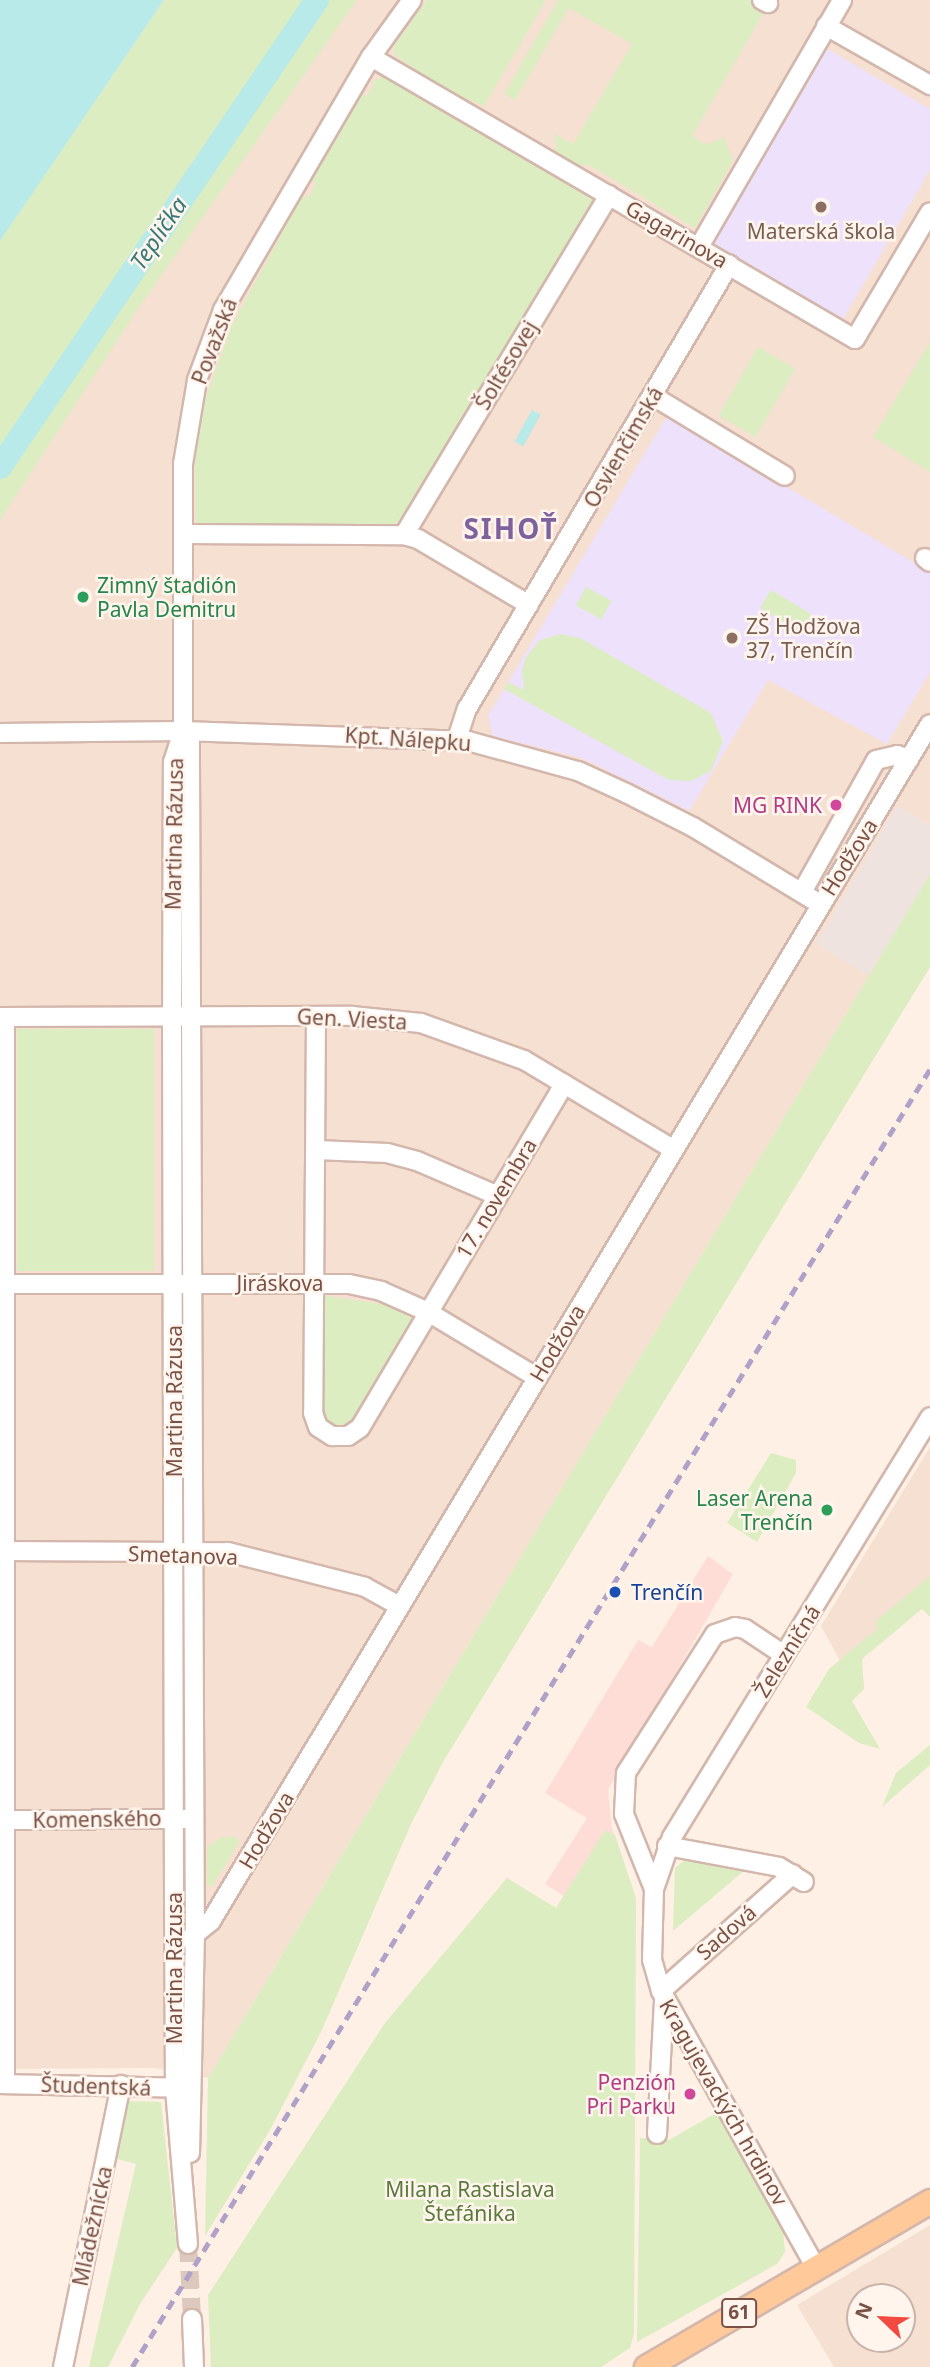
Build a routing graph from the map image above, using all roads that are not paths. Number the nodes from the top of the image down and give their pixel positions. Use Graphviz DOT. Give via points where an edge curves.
graph roads {
  1 [pos="412,0"];
  2 [pos="842,0"];
  3 [pos="826,26"];
  4 [pos="371,57"];
  5 [pos="930,85"];
  6 [pos="609,195"];
  7 [pos="930,212"];
  8 [pos="699,247"];
  9 [pos="729,265"];
  10 [pos="653,396"];
  11 [pos="785,476"];
  12 [pos="184,534"];
  13 [pos="404,535"];
  14 [pos="529,605"];
  15 [pos="930,724"];
  16 [pos="183,731"];
  17 [pos="0,733"];
  18 [pos="457,739"];
  19 [pos="909,759"];
  20 [pos="802,892"];
  21 [pos="820,904"];
  22 [pos="191,1015"];
  23 [pos="172,1016"];
  24 [pos="316,1016"];
  25 [pos="2,1017"];
  26 [pos="564,1084"];
  27 [pos="673,1149"];
  28 [pos="317,1150"];
  29 [pos="496,1195"];
  30 [pos="182,1283"];
  31 [pos="3,1284"];
  32 [pos="315,1284"];
  33 [pos="428,1312"];
  34 [pos="536,1377"];
  35 [pos="930,1417"];
  36 [pos="3,1551"];
  37 [pos="182,1553"];
  38 [pos="399,1606"];
  39 [pos="784,1655"];
  40 [pos="193,1818"];
  41 [pos="174,1819"];
  42 [pos="3,1820"];
  43 [pos="667,1846"];
  44 [pos="654,1889"];
  45 [pos="195,1933"];
  46 [pos="174,1954"];
  47 [pos="662,1996"];
  48 [pos="3,2084"];
  49 [pos="121,2085"];
  50 [pos="184,2088"];
  51 [pos="657,2134"];
  52 [pos="930,2201"];
  53 [pos="187,2239"];
  54 [pos="816,2267"];
  55 [pos="192,2319"];
  56 [pos="654,2362"];
  57 [pos="63,2367"];
  58 [pos="194,2367"];
  1 -- 4 [label="street, Považská"];
  2 -- 3 [label="street"];
  3 -- 5 [label="street"];
  3 -- 8 [label="street"];
  4 -- 6 [label="street, Gagarinova"];
  4 -- 12 [label="street, Považská" via="211,336 186,431"];
  6 -- 8 [label="street, Gagarinova"];
  6 -- 13 [label="street, Šoltésovej"];
  7 -- 9 [label="street, Gagarinova" via="855,339"];
  8 -- 9 [label="street, Gagarinova"];
  9 -- 10 [label="street, Osvienčimská"];
  10 -- 11 [label="street"];
  10 -- 14 [label="street, Osvienčimská"];
  12 -- 13 [label="street"];
  12 -- 16 [label="street, Považská"];
  13 -- 14 [label="street"];
  14 -- 18 [label="street, Osvienčimská" via="467,709"];
  15 -- 19 [label="street, Hodžova"];
  16 -- 17 [label="street, Kpt. Nálepku"];
  16 -- 18 [label="street, Kpt. Nálepku"];
  16 -- 22 [label="street, Martina Rázusa" via="190,742"];
  16 -- 23 [label="street, Martina Rázusa" via="173,762"];
  18 -- 20 [label="street, Kpt. Nálepku" via="578,771 693,827"];
  19 -- 20 [label="street" via="897,755 876,760"];
  19 -- 21 [label="street, Hodžova"];
  20 -- 21 [label="street, Kpt. Nálepku"];
  21 -- 27 [label="street, Hodžova"];
  22 -- 23 [label="street, Gen. Viesta"];
  22 -- 24 [label="street, Gen. Viesta"];
  22 -- 30 [label="street, Martina Rázusa"];
  23 -- 25 [label="street, Gen. Viesta"];
  23 -- 30 [label="street, Martina Rázusa"];
  24 -- 26 [label="street, Gen. Viesta" via="390,1020 450,1031 524,1060"];
  24 -- 28 [label="street, 17. novembra"];
  25 -- 31 [label="street"];
  26 -- 27 [label="street, Gen. Viesta"];
  26 -- 29 [label="street, 17. novembra"];
  27 -- 34 [label="street, Hodžova"];
  28 -- 29 [label="street" via="387,1153"];
  28 -- 32 [label="street, 17. novembra"];
  29 -- 33 [label="street, 17. novembra"];
  30 -- 31 [label="street, Jiráskova"];
  30 -- 32 [label="street, Jiráskova"];
  30 -- 37 [label="street, Martina Rázusa"];
  31 -- 36 [label="street"];
  32 -- 33 [label="street, Jiráskova" via="349,1284 381,1291"];
  32 -- 33 [label="street, 17. novembra" via="313,1413 325,1433 339,1437 360,1428"];
  33 -- 34 [label="street, Jiráskova"];
  34 -- 38 [label="street, Hodžova"];
  35 -- 39 [label="street, Železničná"];
  36 -- 37 [label="street, Smetanova"];
  36 -- 42 [label="street"];
  37 -- 38 [label="street, Smetanova" via="228,1552 365,1587"];
  37 -- 40 [label="street, Martina Rázusa"];
  37 -- 41 [label="street, Martina Rázusa"];
  38 -- 45 [label="street, Hodžova" via="211,1922"];
  39 -- 43 [label="street, Železničná"];
  39 -- 44 [label="street" via="746,1629 735,1627 715,1634 626,1773 624,1814"];
  40 -- 41 [label="street, Komenského"];
  40 -- 45 [label="street, Martina Rázusa"];
  41 -- 42 [label="street, Komenského"];
  41 -- 46 [label="street, Martina Rázusa"];
  42 -- 48 [label="street"];
  43 -- 44 [label="street, Železničná"];
  43 -- 47 [label="street, Sadová" via="779,1867 798,1878"];
  44 -- 47 [label="street, Kragujevackých hrdinov" via="652,1960"];
  45 -- 46 [label="street, Hodžova"];
  45 -- 50 [label="street, Martina Rázusa"];
  46 -- 50 [label="street, Martina Rázusa"];
  47 -- 51 [label="street"];
  47 -- 54 [label="street, Kragujevackých hrdinov"];
  48 -- 49 [label="street, Študentská"];
  49 -- 50 [label="street, Študentská"];
  49 -- 57 [label="street, Mládežnícka"];
  50 -- 53 [label="street, Martina Rázusa"];
  52 -- 54 [label="main road, 61"];
  54 -- 56 [label="main road, 61"];
  55 -- 58 [label="street"];
}
